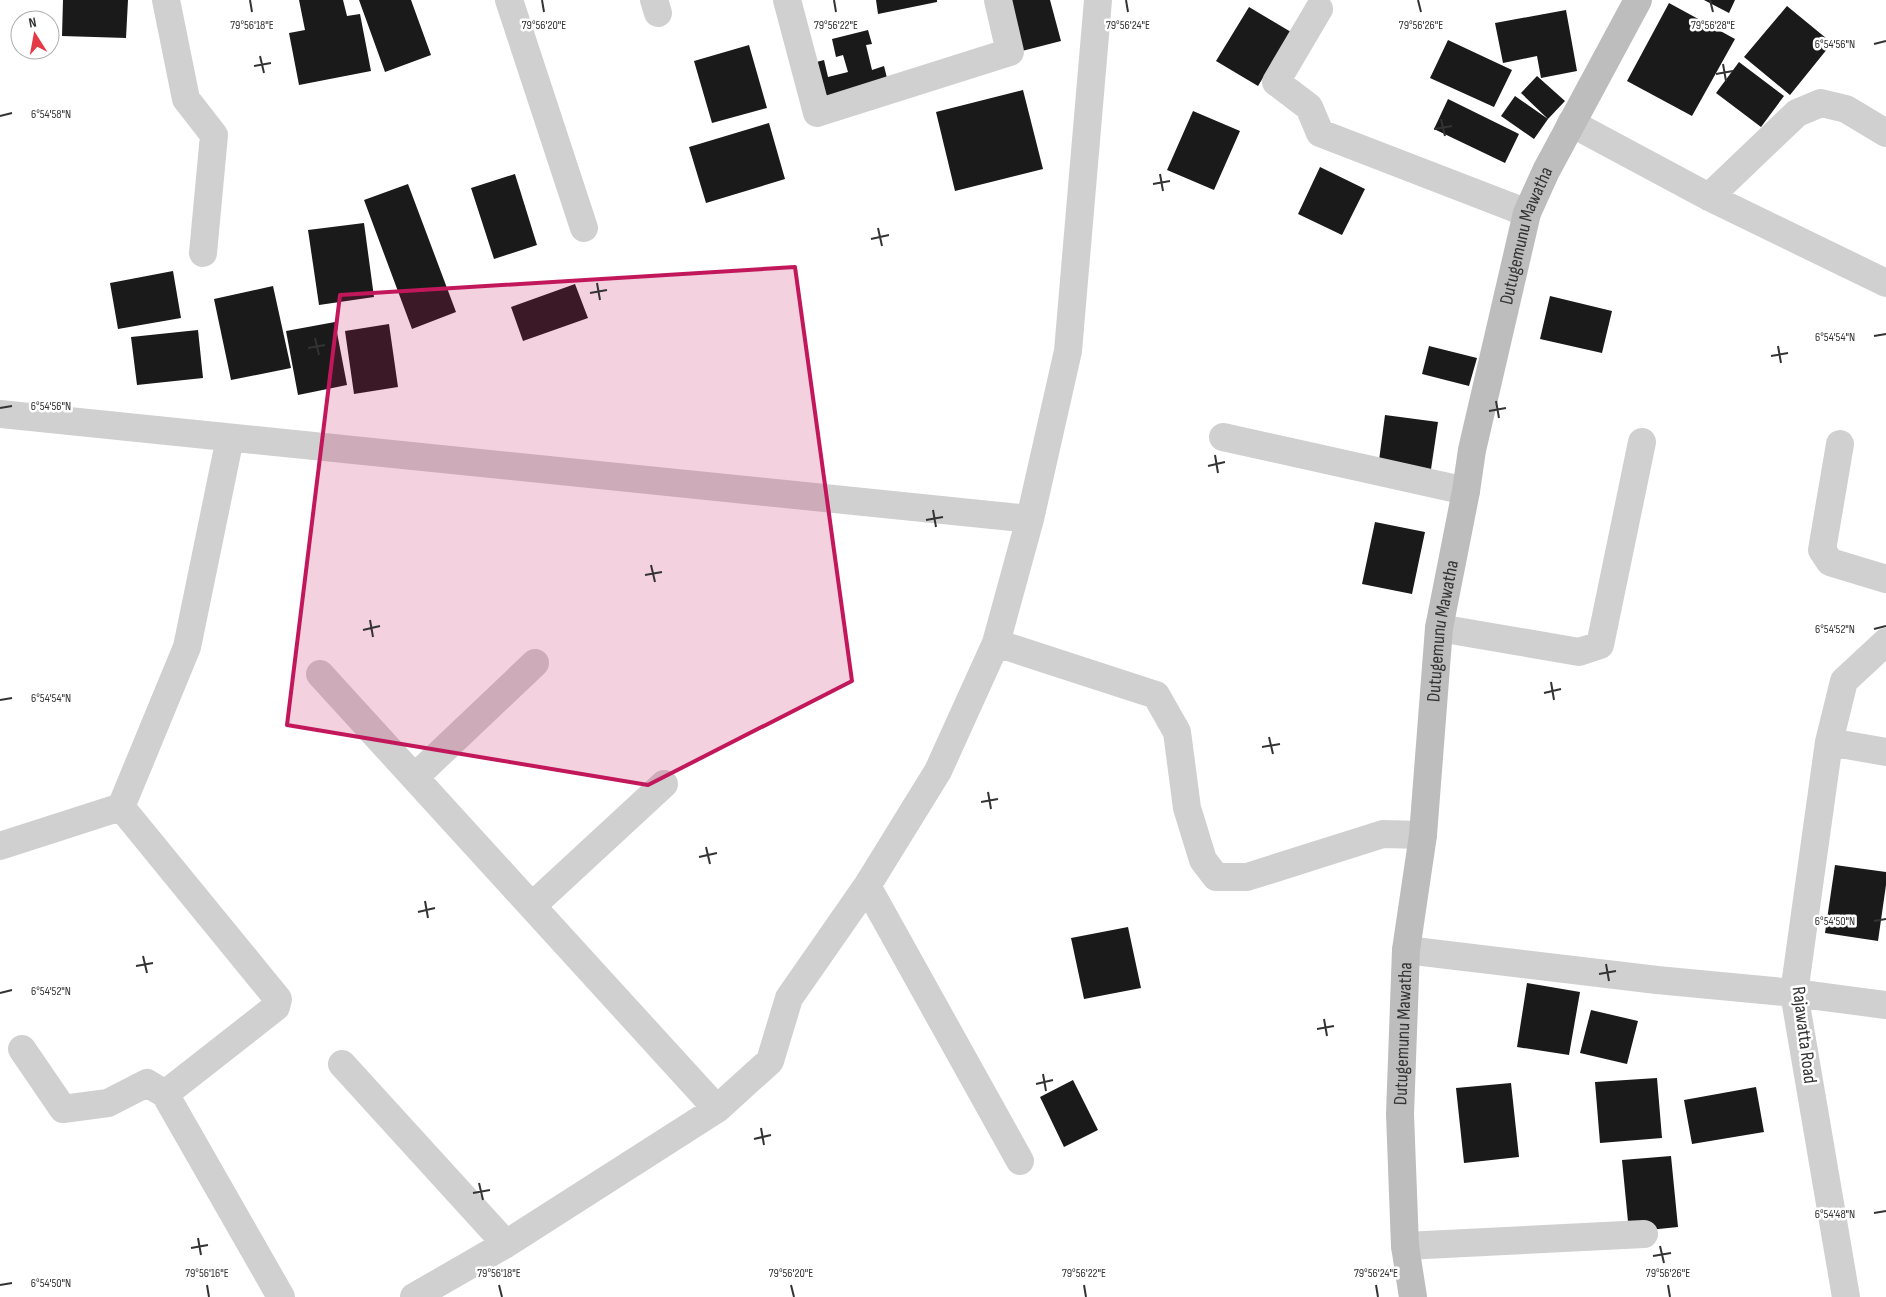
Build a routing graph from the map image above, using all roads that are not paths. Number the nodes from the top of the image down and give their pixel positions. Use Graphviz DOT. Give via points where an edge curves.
graph roads {
  1 [pos="166,0"];
  2 [pos="509,0"];
  3 [pos="787,0"];
  4 [pos="998,0"];
  5 [pos="1098,0"];
  6 [pos="1638,0"];
  7 [pos="1319,9"];
  8 [pos="1571,123"];
  9 [pos="1886,133"];
  10 [pos="1709,197"];
  11 [pos="1527,213"];
  12 [pos="584,228"];
  13 [pos="204,254"];
  14 [pos="1886,283"];
  15 [pos="0,414"];
  16 [pos="1223,437"];
  17 [pos="230,438"];
  18 [pos="1642,442"];
  19 [pos="1840,444"];
  20 [pos="1466,491"];
  21 [pos="1030,519"];
  22 [pos="1886,579"];
  23 [pos="1438,628"];
  24 [pos="1886,642"];
  25 [pos="996,643"];
  26 [pos="535,663"];
  27 [pos="320,674"];
  28 [pos="1829,742"];
  29 [pos="1886,752"];
  30 [pos="415,777"];
  31 [pos="664,784"];
  32 [pos="121,807"];
  33 [pos="1422,835"];
  34 [pos="0,846"];
  35 [pos="866,886"];
  36 [pos="532,906"];
  37 [pos="1406,950"];
  38 [pos="1794,993"];
  39 [pos="1886,1005"];
  40 [pos="22,1049"];
  41 [pos="342,1064"];
  42 [pos="165,1094"];
  43 [pos="717,1109"];
  44 [pos="1020,1160"];
  45 [pos="1644,1234"];
  46 [pos="506,1244"];
  47 [pos="1405,1246"];
  48 [pos="280,1297"];
  49 [pos="414,1297"];
  50 [pos="1413,1297"];
  51 [pos="1846,1297"];
  1 -- 13 [label="street" via="186,99 214,134"];
  2 -- 12 [label="street"];
  3 -- 4 [label="street" via="817,113 1010,52"];
  5 -- 21 [label="street" via="1068,351"];
  6 -- 8 [label="street, Dutugemunu Mawatha"];
  7 -- 11 [label="street" via="1276,82 1309,106 1320,133"];
  8 -- 10 [label="street"];
  8 -- 11 [label="street, Dutugemunu Mawatha"];
  9 -- 10 [label="street" via="1846,109 1821,103 1797,113"];
  10 -- 14 [label="street"];
  11 -- 20 [label="street, Dutugemunu Mawatha" via="1472,450"];
  15 -- 17 [label="street"];
  16 -- 20 [label="street"];
  17 -- 21 [label="street"];
  17 -- 32 [label="street" via="187,647"];
  18 -- 23 [label="street" via="1600,645 1579,652"];
  19 -- 22 [label="street" via="1822,550 1830,562"];
  20 -- 23 [label="street, Dutugemunu Mawatha"];
  21 -- 25 [label="street"];
  23 -- 33 [label="street, Dutugemunu Mawatha"];
  24 -- 28 [label="street, Rajawatta Road" via="1844,681"];
  25 -- 33 [label="street" via="1156,695 1177,732 1187,808 1203,860 1216,877 1247,878 1383,834"];
  25 -- 35 [label="street" via="938,771"];
  26 -- 30 [label="street"];
  27 -- 30 [label="street"];
  28 -- 29 [label="street"];
  28 -- 38 [label="street, Rajawatta Road"];
  30 -- 36 [label="street"];
  31 -- 36 [label="street"];
  32 -- 34 [label="street"];
  32 -- 42 [label="street" via="278,999 276,1007"];
  33 -- 37 [label="street, Dutugemunu Mawatha"];
  35 -- 43 [label="street" via="789,998 770,1061"];
  35 -- 44 [label="street"];
  36 -- 43 [label="street"];
  37 -- 38 [label="street"];
  37 -- 47 [label="street, Dutugemunu Mawatha" via="1400,1114"];
  38 -- 39 [label="street"];
  38 -- 51 [label="street, Rajawatta Road"];
  40 -- 42 [label="street" via="63,1109 108,1104 147,1083"];
  41 -- 46 [label="street"];
  42 -- 48 [label="street"];
  43 -- 46 [label="street"];
  45 -- 47 [label="street"];
  46 -- 49 [label="street"];
  47 -- 50 [label="street, Dutugemunu Mawatha"];
}
